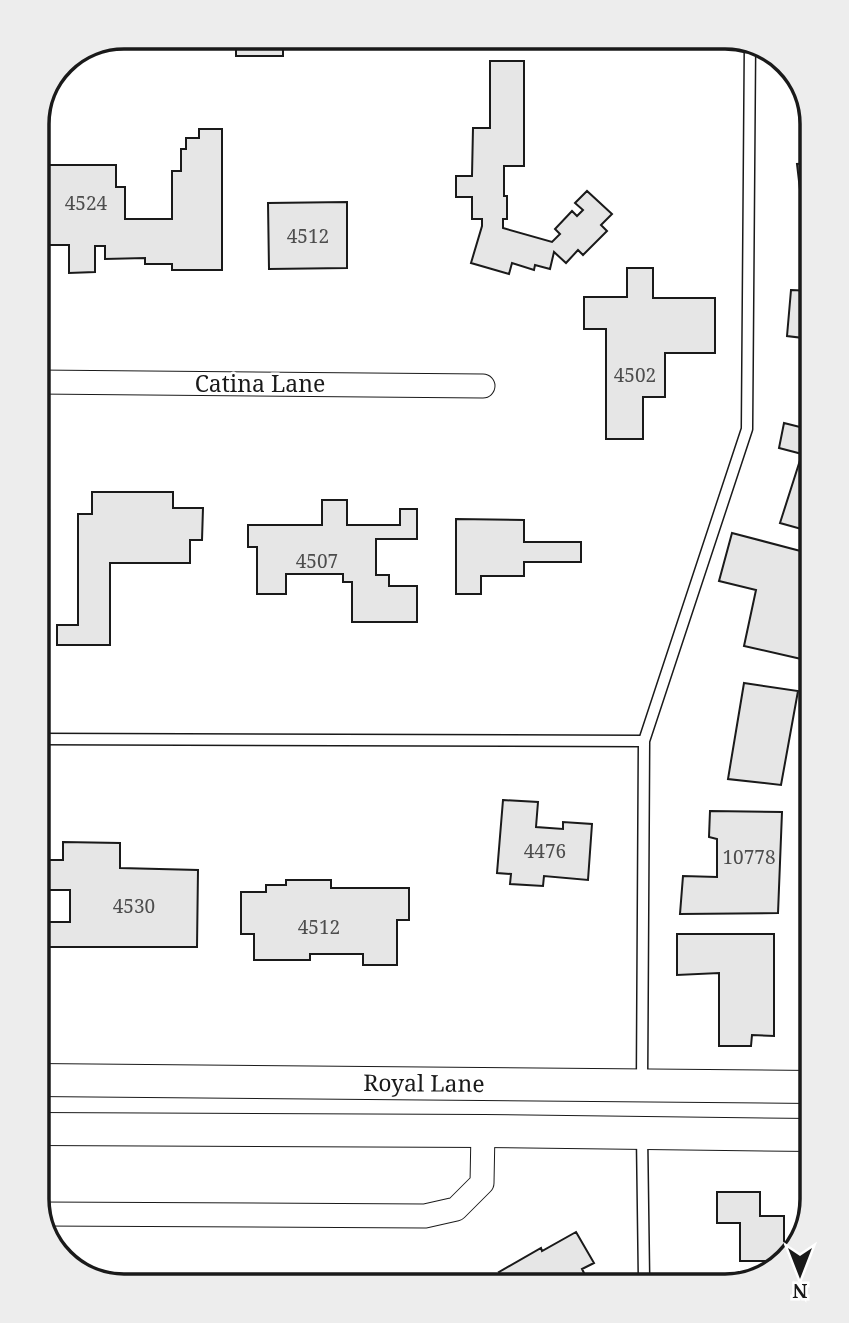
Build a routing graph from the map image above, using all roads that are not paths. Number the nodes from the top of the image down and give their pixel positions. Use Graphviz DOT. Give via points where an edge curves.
graph roads {
  1 [pos="750,53"];
  2 [pos="49,382"];
  3 [pos="483,386"];
  4 [pos="49,738"];
  5 [pos="644,741"];
  6 [pos="49,1080"];
  7 [pos="481,1085"];
  8 [pos="642,1086"];
  9 [pos="800,1087"];
  10 [pos="49,1129"];
  11 [pos="483,1131"];
  12 [pos="642,1133"];
  13 [pos="800,1135"];
  14 [pos="51,1214"];
  15 [pos="644,1274"];
  1 -- 5 [label="lane" via="747,429"];
  2 -- 3 [label="street, Catina Lane"];
  4 -- 5 [label="lane"];
  5 -- 8 [label="lane"];
  6 -- 7 [label="main road, Royal Lane"];
  7 -- 8 [label="main road, Royal Lane"];
  7 -- 11 [label="main road"];
  8 -- 9 [label="main road, Royal Lane"];
  10 -- 11 [label="main road, Royal Lane"];
  11 -- 12 [label="main road, Royal Lane"];
  11 -- 14 [label="street" via="482,1183 456,1209 425,1216"];
  12 -- 13 [label="main road, Royal Lane"];
  12 -- 15 [label="lane"];
}
